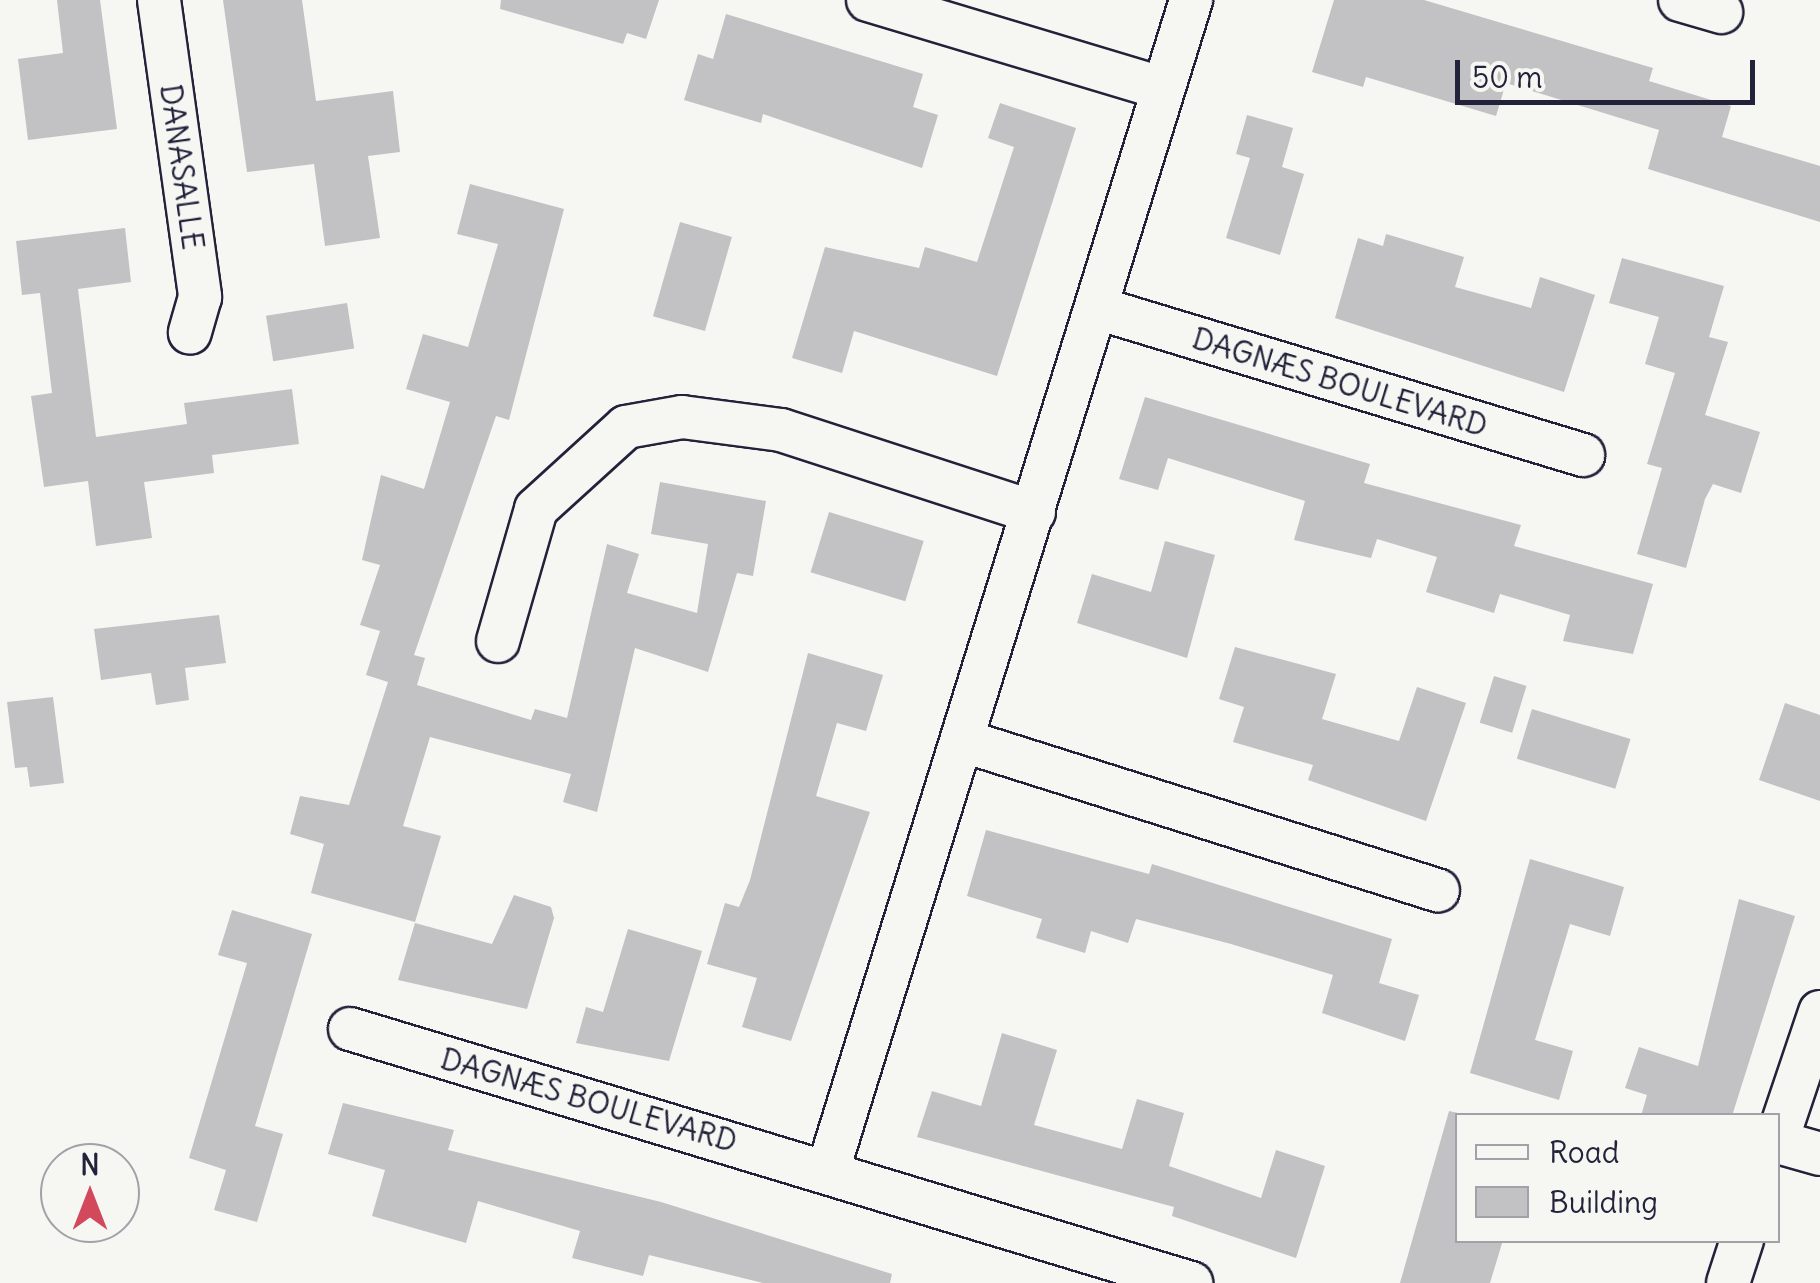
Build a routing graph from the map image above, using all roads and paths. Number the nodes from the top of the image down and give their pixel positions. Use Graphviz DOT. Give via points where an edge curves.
graph roads {
  1 [pos="159,0"];
  2 [pos="868,0"];
  3 [pos="1190,0"];
  4 [pos="1680,0"];
  5 [pos="1720,12"];
  6 [pos="1162,88"];
  7 [pos="1097,308"];
  8 [pos="190,333"];
  9 [pos="1583,455"];
  10 [pos="1034,512"];
  11 [pos="498,642"];
  12 [pos="964,740"];
  13 [pos="1438,890"];
  14 [pos="1820,1012"];
  15 [pos="350,1029"];
  16 [pos="1780,1133"];
  17 [pos="1780,1140"];
  18 [pos="1820,1154"];
  19 [pos="828,1170"];
  20 [pos="1741,1243"];
  21 [pos="1192,1283"];
  22 [pos="1728,1283"];
  1 -- 8 [label="street, DANASALLE" via="200,297"];
  2 -- 6 [label="street"];
  3 -- 6 [label="street"];
  4 -- 5 [label="street"];
  6 -- 7 [label="street"];
  7 -- 9 [label="street, DAGNÆS BOULEVARD"];
  7 -- 10 [label="street"];
  10 -- 11 [label="street" via="781,430 682,417 626,427 536,509"];
  10 -- 12 [label="street"];
  12 -- 13 [label="street"];
  12 -- 19 [label="street"];
  14 -- 16 [label="street"];
  15 -- 19 [label="street, DAGNÆS BOULEVARD"];
  17 -- 18 [label="street"];
  19 -- 21 [label="street, DAGNÆS BOULEVARD"];
  20 -- 22 [label="street"];
}
